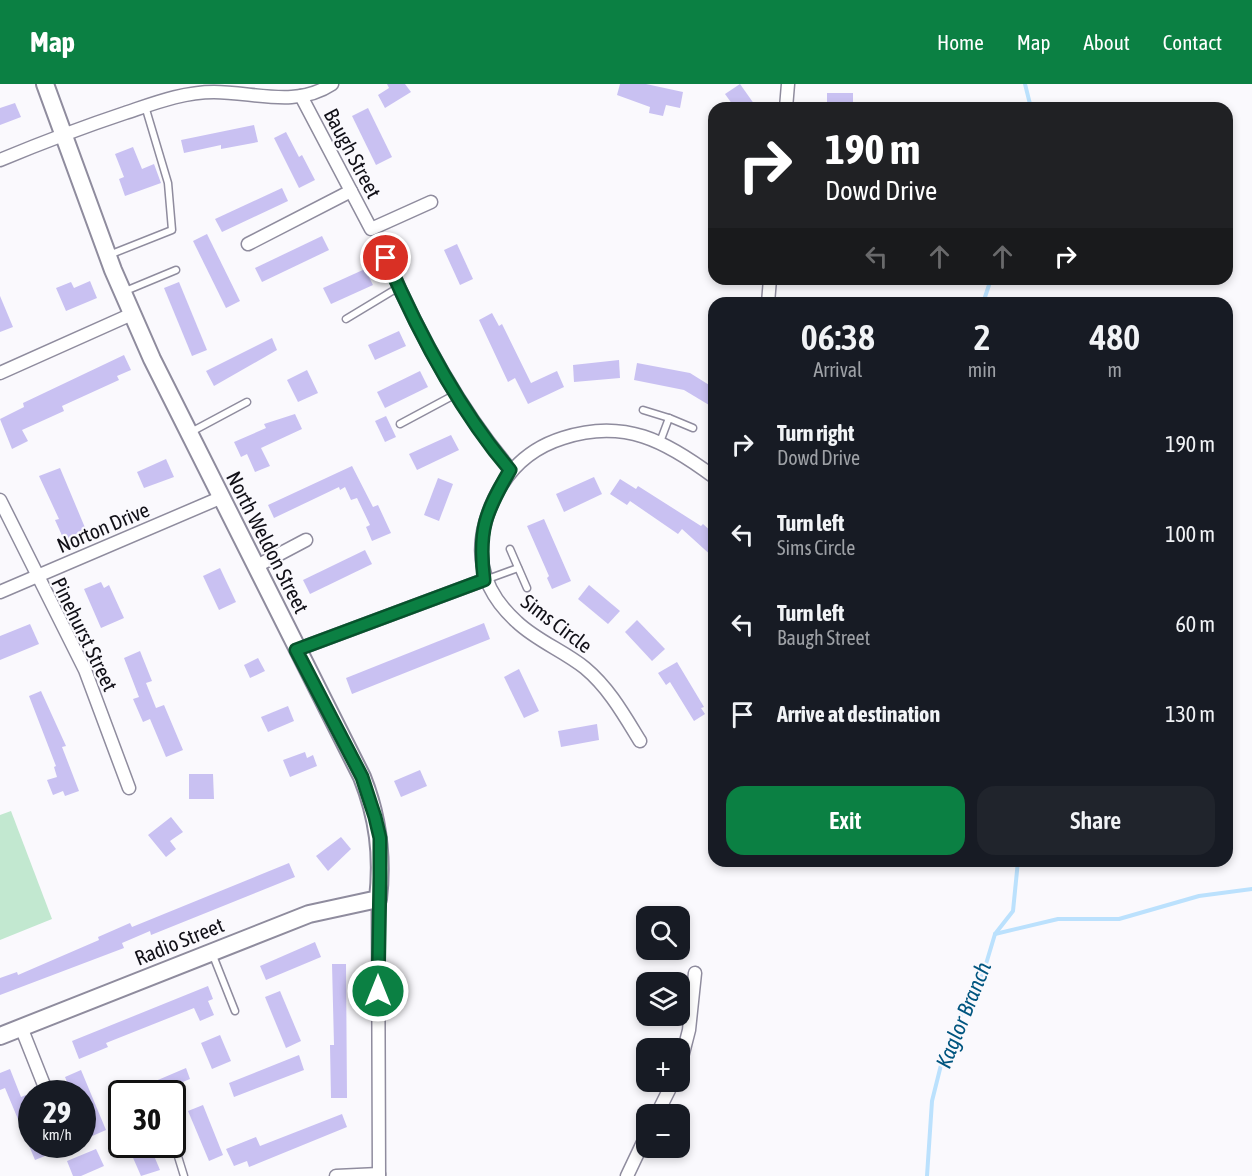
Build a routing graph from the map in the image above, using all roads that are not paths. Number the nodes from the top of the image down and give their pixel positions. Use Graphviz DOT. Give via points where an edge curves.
graph roads {
  1 [pos="45,84"];
  2 [pos="332,84"];
  3 [pos="788,84"];
  4 [pos="301,96"];
  5 [pos="786,102"];
  6 [pos="145,106"];
  7 [pos="63,134"];
  8 [pos="0,160"];
  9 [pos="351,191"];
  10 [pos="431,202"];
  11 [pos="248,244"];
  12 [pos="108,256"];
  13 [pos="386,258"];
  14 [pos="176,270"];
  15 [pos="399,287"];
  16 [pos="123,292"];
  17 [pos="132,314"];
  18 [pos="346,319"];
  19 [pos="0,373"];
  20 [pos="457,393"];
  21 [pos="247,402"];
  22 [pos="643,410"];
  23 [pos="669,418"];
  24 [pos="400,424"];
  25 [pos="693,428"];
  26 [pos="188,433"];
  27 [pos="660,441"];
  28 [pos="510,470"];
  29 [pos="708,473"];
  30 [pos="220,498"];
  31 [pos="0,500"];
  32 [pos="306,540"];
  33 [pos="510,549"];
  34 [pos="255,567"];
  35 [pos="518,568"];
  36 [pos="36,577"];
  37 [pos="484,580"];
  38 [pos="527,588"];
  39 [pos="0,592"];
  40 [pos="296,650"];
  41 [pos="640,741"];
  42 [pos="129,788"];
  43 [pos="378,899"];
  44 [pos="211,952"];
  45 [pos="695,973"];
  46 [pos="235,1011"];
  47 [pos="21,1027"];
  48 [pos="0,1035"];
  49 [pos="687,1038"];
  50 [pos="42,1080"];
  51 [pos="636,1157"];
  52 [pos="178,1158"];
  53 [pos="379,1175"];
  54 [pos="184,1176"];
  55 [pos="336,1176"];
  56 [pos="627,1176"];
  1 -- 7 [label="street, North Weldon Street"];
  2 -- 4 [label="street"];
  3 -- 5 [label="street"];
  4 -- 6 [label="street" via="198,93"];
  4 -- 9 [label="street, Baugh Street"];
  6 -- 7 [label="street"];
  6 -- 12 [label="lane" via="168,183 172,230"];
  7 -- 8 [label="street"];
  7 -- 12 [label="street, North Weldon Street"];
  9 -- 10 [label="street, Baugh Street" via="371,229"];
  9 -- 11 [label="street"];
  12 -- 16 [label="street, North Weldon Street"];
  13 -- 15 [label="street"];
  14 -- 16 [label="lane"];
  15 -- 18 [label="lane"];
  15 -- 20 [label="street"];
  16 -- 17 [label="street, North Weldon Street"];
  17 -- 19 [label="street"];
  17 -- 26 [label="street, North Weldon Street"];
  20 -- 24 [label="lane"];
  20 -- 28 [label="street" via="474,423"];
  21 -- 26 [label="lane"];
  22 -- 23 [label="lane"];
  23 -- 25 [label="lane"];
  23 -- 27 [label="lane"];
  26 -- 30 [label="street, North Weldon Street"];
  27 -- 28 [label="street" via="628,432 582,432 554,441"];
  27 -- 29 [label="street"];
  28 -- 37 [label="street" via="486,516 480,548"];
  30 -- 34 [label="street, North Weldon Street"];
  30 -- 36 [label="street, Norton Drive"];
  31 -- 36 [label="street, Pinehurst Street"];
  32 -- 34 [label="street"];
  33 -- 35 [label="lane"];
  34 -- 40 [label="street, North Weldon Street"];
  35 -- 37 [label="lane"];
  35 -- 38 [label="lane"];
  36 -- 39 [label="street, Norton Drive"];
  36 -- 42 [label="street, Pinehurst Street" via="85,670"];
  37 -- 40 [label="street"];
  37 -- 41 [label="street, Sims Circle" via="517,622 585,668 603,686"];
  40 -- 43 [label="street, North Weldon Street" via="370,798 380,838"];
  43 -- 44 [label="street, Radio Street" via="309,914"];
  43 -- 53 [label="street, North Weldon Street"];
  44 -- 46 [label="lane"];
  44 -- 47 [label="street, Radio Street"];
  45 -- 49 [label="street"];
  47 -- 48 [label="street, Radio Street"];
  47 -- 50 [label="street"];
  51 -- 56 [label="street"];
  52 -- 54 [label="lane"];
  53 -- 55 [label="street"];
}
